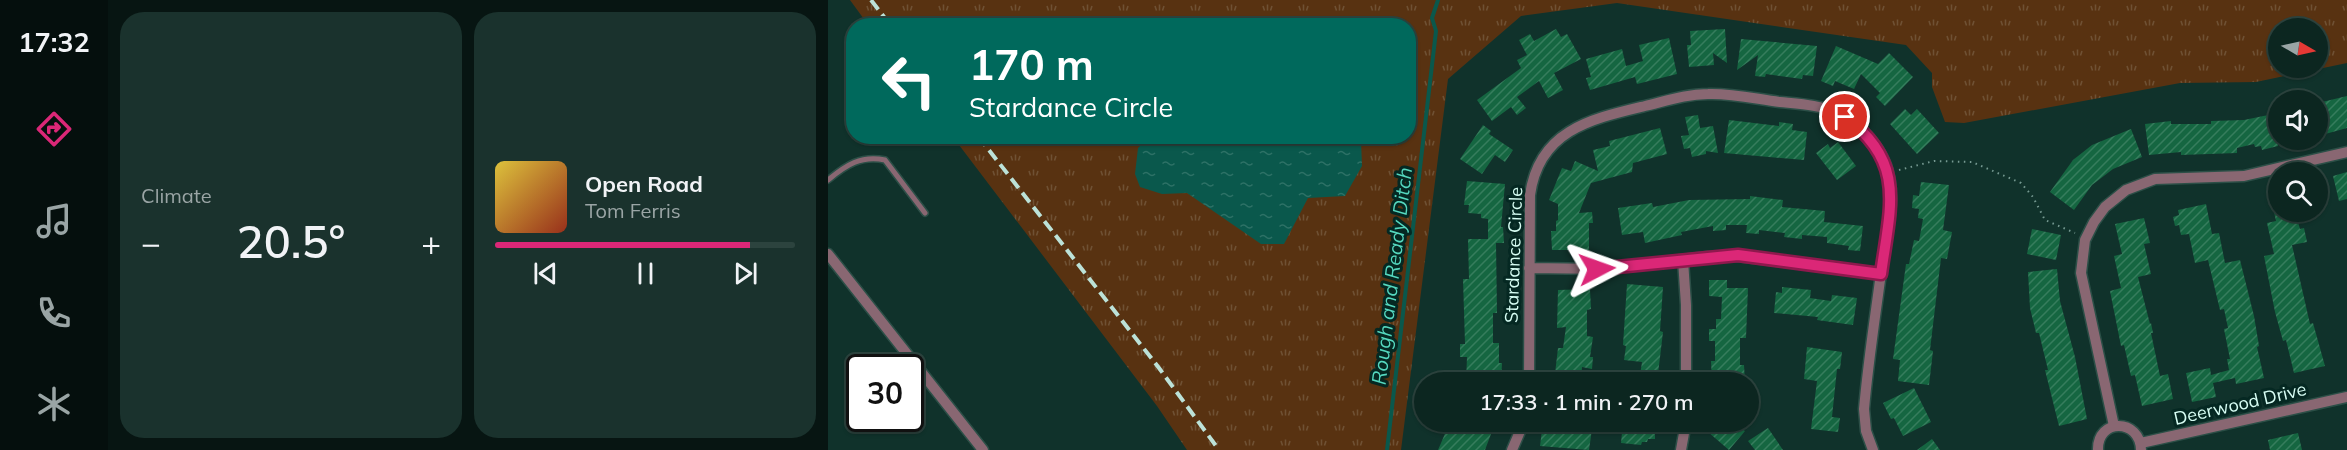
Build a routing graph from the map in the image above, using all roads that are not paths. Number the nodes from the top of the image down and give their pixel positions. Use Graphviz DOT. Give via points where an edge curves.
graph roads {
  1 [pos="2347,152"];
  2 [pos="828,180"];
  3 [pos="925,213"];
  4 [pos="828,254"];
  5 [pos="1683,260"];
  6 [pos="1529,268"];
  7 [pos="1881,274"];
  8 [pos="1529,372"];
  9 [pos="1686,372"];
  10 [pos="2347,397"];
  11 [pos="2114,426"];
  12 [pos="1520,432"];
  13 [pos="1684,432"];
  14 [pos="2141,447"];
  15 [pos="983,450"];
  16 [pos="1512,450"];
  17 [pos="1681,450"];
  18 [pos="1873,450"];
  19 [pos="2098,450"];
  1 -- 11 [label="street" via="2244,176 2169,177 2143,182 2109,203 2086,237 2080,265"];
  2 -- 3 [label="lane" via="870,157 885,160"];
  4 -- 15 [label="street"];
  5 -- 6 [label="street" via="1605,269"];
  5 -- 7 [label="street" via="1738,255"];
  5 -- 9 [label="street"];
  6 -- 7 [label="street, Stardance Circle" via="1531,186 1545,154 1558,140 1595,118 1709,94 1814,106 1837,112 1858,127 1876,147 1888,173 1890,202"];
  6 -- 8 [label="street, Stardance Circle"];
  7 -- 18 [label="street, Stardance Circle" via="1864,409"];
  10 -- 14 [label="street, Deerwood Drive"];
  11 -- 14 [label="street" via="2134,431"];
  11 -- 19 [label="street" via="2102,434"];
  12 -- 16 [label="street"];
  13 -- 17 [label="street"];
}
